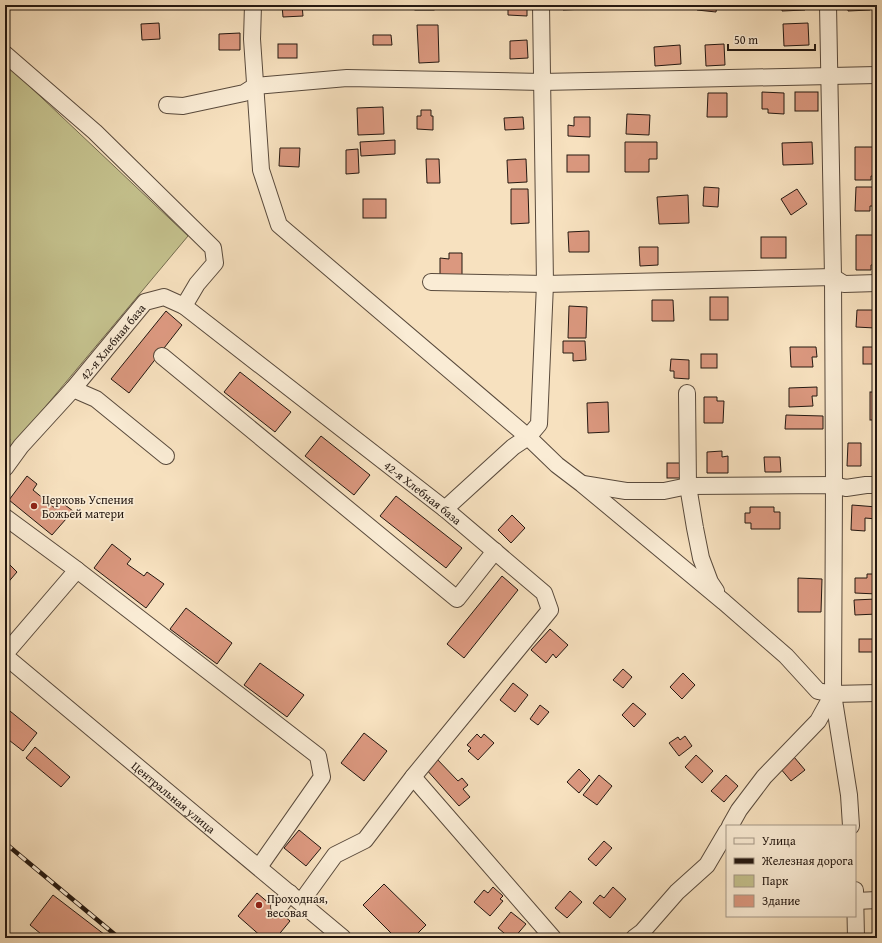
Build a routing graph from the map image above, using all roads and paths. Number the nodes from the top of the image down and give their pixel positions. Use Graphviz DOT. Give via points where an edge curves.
graph roads {
  1 [pos="253,5"];
  2 [pos="541,5"];
  3 [pos="828,5"];
  4 [pos="5,54"];
  5 [pos="877,75"];
  6 [pos="828,76"];
  7 [pos="542,82"];
  8 [pos="255,86"];
  9 [pos="167,105"];
  10 [pos="833,277"];
  11 [pos="432,282"];
  12 [pos="545,284"];
  13 [pos="877,284"];
  14 [pos="184,306"];
  15 [pos="162,356"];
  16 [pos="73,389"];
  17 [pos="687,393"];
  18 [pos="528,437"];
  19 [pos="166,456"];
  20 [pos="5,468"];
  21 [pos="582,484"];
  22 [pos="834,485"];
  23 [pos="688,486"];
  24 [pos="877,486"];
  25 [pos="445,509"];
  26 [pos="5,517"];
  27 [pos="495,551"];
  28 [pos="77,570"];
  29 [pos="724,602"];
  30 [pos="5,655"];
  31 [pos="877,693"];
  32 [pos="833,694"];
  33 [pos="413,777"];
  34 [pos="731,825"];
  35 [pos="851,825"];
  36 [pos="726,833"];
  37 [pos="259,867"];
  38 [pos="856,896"];
  39 [pos="295,898"];
  40 [pos="877,900"];
  41 [pos="279,907"];
  42 [pos="856,917"];
  43 [pos="343,938"];
  44 [pos="553,938"];
  45 [pos="634,938"];
  46 [pos="856,938"];
  1 -- 8 [label="street"];
  2 -- 7 [label="street"];
  3 -- 6 [label="street"];
  4 -- 14 [label="street" via="95,132 213,248 215,263 197,284"];
  5 -- 6 [label="street"];
  6 -- 7 [label="street"];
  6 -- 10 [label="street"];
  7 -- 8 [label="street" via="347,78"];
  7 -- 12 [label="street"];
  8 -- 9 [label="street" via="244,93 183,106"];
  8 -- 18 [label="street" via="261,170 279,225"];
  10 -- 12 [label="street"];
  10 -- 13 [label="street" via="844,284"];
  10 -- 22 [label="street"];
  11 -- 12 [label="street"];
  12 -- 18 [label="street" via="539,424"];
  14 -- 16 [label="street, 42-я Хлебная база" via="164,297 145,302"];
  14 -- 25 [label="street, 42-я Хлебная база"];
  15 -- 27 [label="street" via="457,599"];
  16 -- 19 [label="street" via="96,398"];
  16 -- 20 [label="street, 42-я Хлебная база" via="21,446"];
  17 -- 23 [label="street"];
  18 -- 21 [label="street" via="558,466"];
  18 -- 25 [label="street" via="513,447"];
  21 -- 23 [label="street" via="626,491 664,491"];
  21 -- 29 [label="street"];
  22 -- 23 [label="street"];
  22 -- 24 [label="street" via="846,488"];
  22 -- 32 [label="street"];
  23 -- 29 [label="street" via="701,558 710,582"];
  25 -- 27 [label="street, 42-я Хлебная база"];
  26 -- 28 [label="street"];
  27 -- 33 [label="street, 42-я Хлебная база" via="544,593 550,610"];
  28 -- 30 [label="street"];
  28 -- 37 [label="street" via="318,756 322,777"];
  29 -- 32 [label="street" via="786,656 818,691"];
  30 -- 37 [label="street, Центральная улица"];
  31 -- 32 [label="street"];
  32 -- 34 [label="street" via="818,721 764,777"];
  32 -- 35 [label="street" via="849,795"];
  33 -- 39 [label="street, 42-я Хлебная база" via="365,840 335,855"];
  33 -- 44 [label="street"];
  36 -- 45 [label="street" via="707,865 677,892"];
  37 -- 39 [label="street, Центральная улица"];
  38 -- 40 [label="street"];
  39 -- 41 [label="street, 42-я Хлебная база"];
  39 -- 43 [label="street, Центральная улица"];
  42 -- 46 [label="street"];
}
